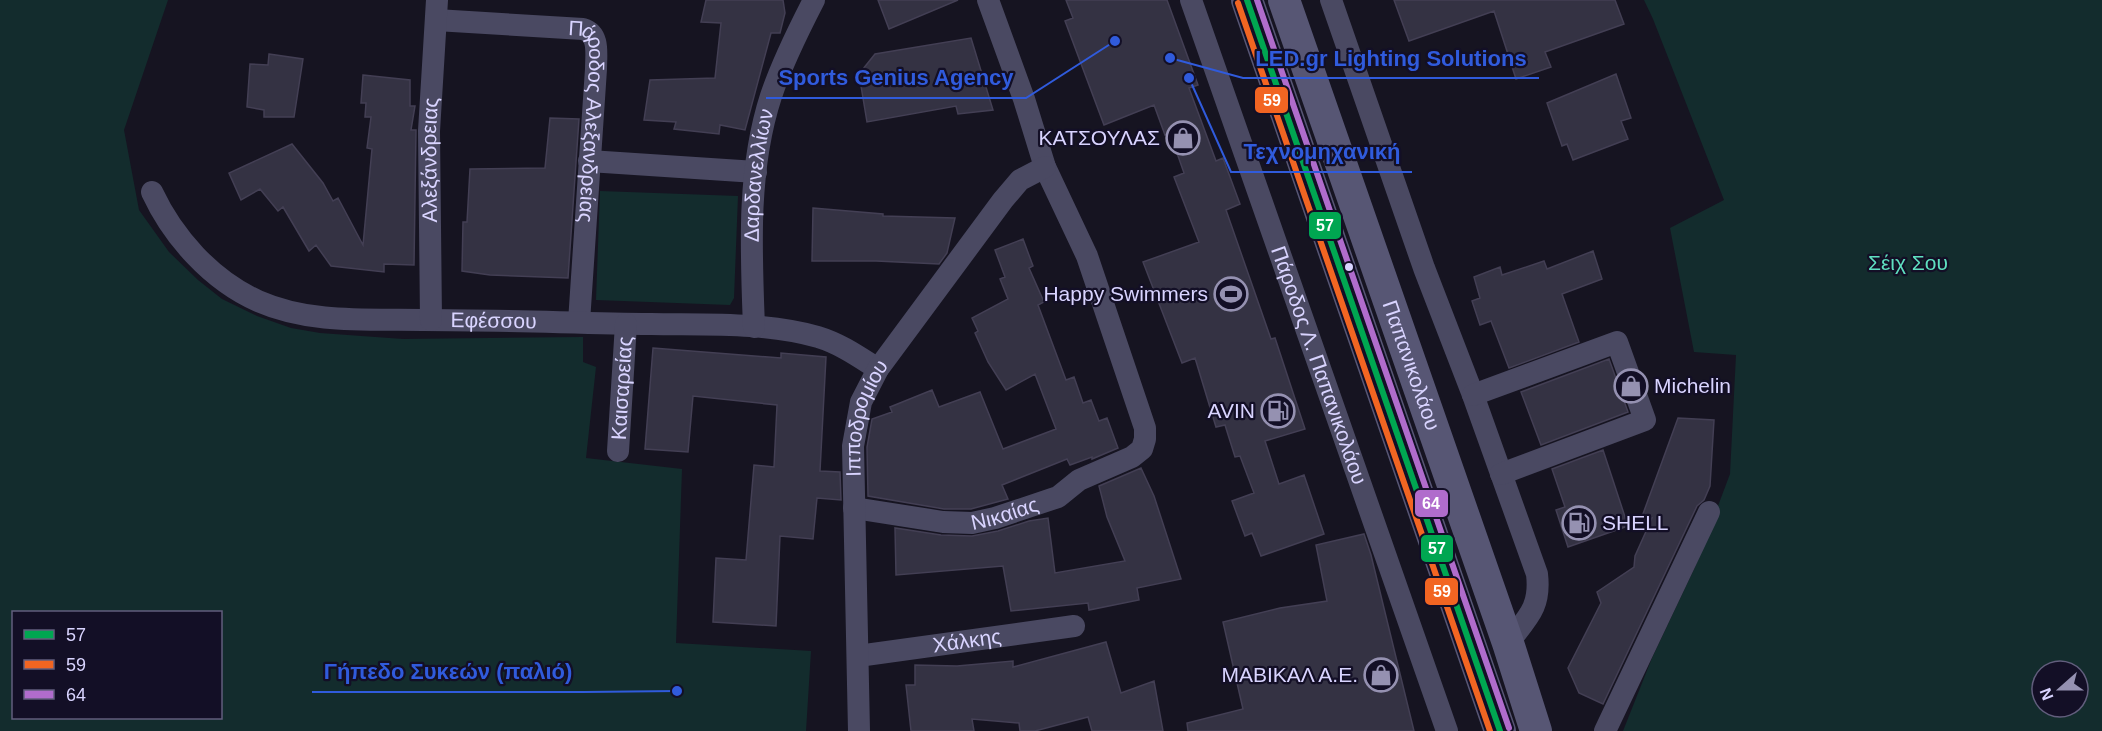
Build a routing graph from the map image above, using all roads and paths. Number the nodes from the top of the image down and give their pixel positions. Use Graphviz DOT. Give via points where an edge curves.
graph roads {
  1 [pos="814,0"];
  2 [pos="988,0"];
  3 [pos="1191,0"];
  4 [pos="1247,0"];
  5 [pos="1284,0"];
  6 [pos="1331,0"];
  7 [pos="436,10"];
  8 [pos="589,161"];
  9 [pos="1045,167"];
  10 [pos="756,172"];
  11 [pos="152,192"];
  12 [pos="431,320"];
  13 [pos="579,322"];
  14 [pos="626,324"];
  15 [pos="754,327"];
  16 [pos="878,369"];
  17 [pos="1473,395"];
  18 [pos="618,451"];
  19 [pos="1502,474"];
  20 [pos="854,508"];
  21 [pos="1709,512"];
  22 [pos="1074,626"];
  23 [pos="1508,644"];
  24 [pos="858,656"];
  25 [pos="859,731"];
  26 [pos="1447,731"];
  27 [pos="1500,731"];
  28 [pos="1536,731"];
  29 [pos="1605,731"];
  1 -- 10 [label="street, Δαρδανελλίων" via="770,98"];
  2 -- 9 [label="street"];
  3 -- 26 [label="street, Πάροδος Λ. Παπανικολάου"];
  4 -- 27 [label="main road, Παπανικολάου"];
  5 -- 23 [label="main road, Παπανικολάου"];
  6 -- 17 [label="street" via="1424,268"];
  7 -- 8 [label="street, Πάροδος Αλεξανδρείας" via="591,32 596,47"];
  7 -- 12 [label="street, Αλεξάνδρειας" via="429,131"];
  8 -- 10 [label="street"];
  8 -- 13 [label="street, Πάροδος Αλεξανδρείας"];
  9 -- 16 [label="street, Ιπποδρομίου" via="1010,190"];
  9 -- 20 [label="street, Νικαίας" via="1087,256 1116,338 1145,428 1142,449 1079,480 1058,497 995,519 943,522"];
  10 -- 15 [label="street, Δαρδανελλίων" via="751,236"];
  11 -- 12 [label="street, Εφέσσου" via="174,230 205,265 259,302 316,317"];
  12 -- 13 [label="street, Εφέσσου"];
  13 -- 14 [label="street, Εφέσσου"];
  14 -- 15 [label="street, Εφέσσου"];
  14 -- 18 [label="street, Καισαρείας"];
  15 -- 16 [label="street, Εφέσσου" via="831,341"];
  16 -- 20 [label="street, Ιπποδρομίου" via="861,402 853,446"];
  17 -- 19 [label="street"];
  17 -- 19 [label="street" via="1617,342 1645,420"];
  19 -- 23 [label="street" via="1535,564 1539,586 1532,612"];
  20 -- 24 [label="street, Ιπποδρομίου"];
  21 -- 29 [label="street"];
  22 -- 24 [label="street, Χάλκης"];
  23 -- 28 [label="main road, Παπανικολάου"];
  24 -- 25 [label="street, Ιπποδρομίου"];
}
